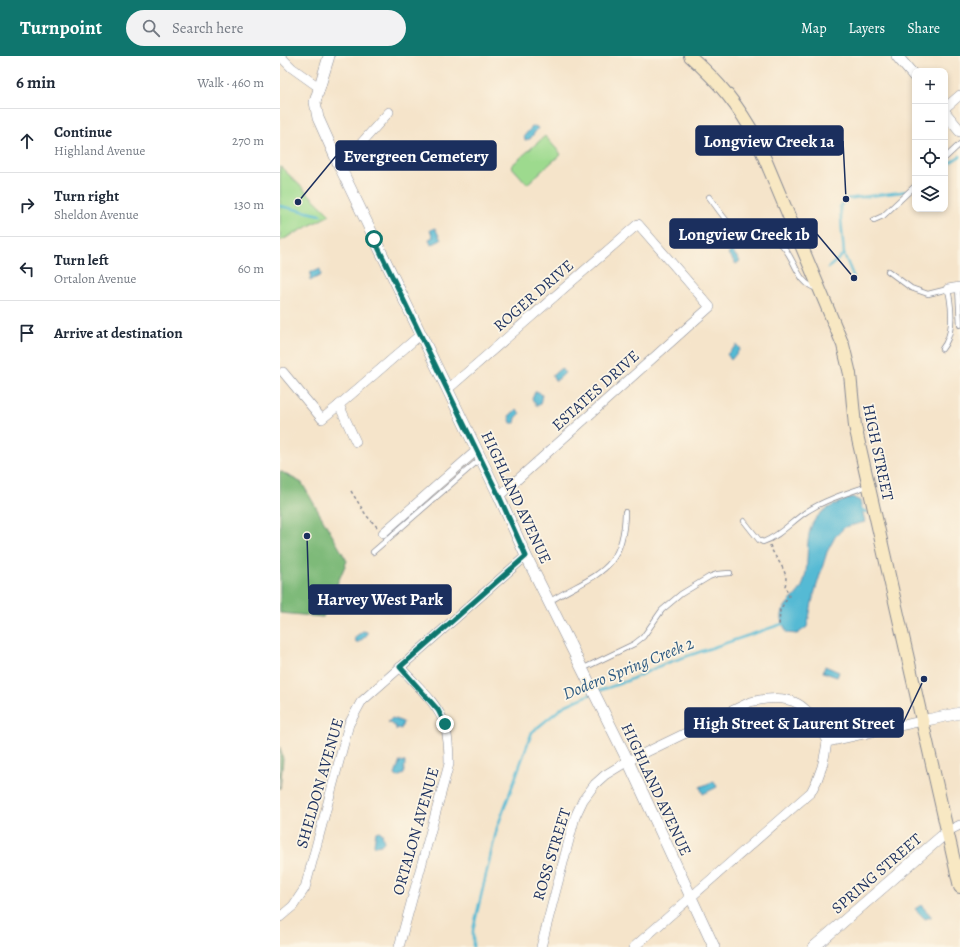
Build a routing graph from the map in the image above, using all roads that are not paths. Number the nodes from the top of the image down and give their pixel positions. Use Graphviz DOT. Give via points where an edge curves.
graph roads {
  1 [pos="280,56"];
  2 [pos="329,56"];
  3 [pos="690,56"];
  4 [pos="897,56"];
  5 [pos="912,74"];
  6 [pos="320,88"];
  7 [pos="960,95"];
  8 [pos="948,105"];
  9 [pos="389,112"];
  10 [pos="948,116"];
  11 [pos="960,131"];
  12 [pos="960,144"];
  13 [pos="948,155"];
  14 [pos="340,167"];
  15 [pos="912,189"];
  16 [pos="709,197"];
  17 [pos="874,220"];
  18 [pos="888,271"];
  19 [pos="959,287"];
  20 [pos="948,289"];
  21 [pos="822,290"];
  22 [pos="710,307"];
  23 [pos="960,325"];
  24 [pos="420,335"];
  25 [pos="942,349"];
  26 [pos="283,372"];
  27 [pos="448,389"];
  28 [pos="339,405"];
  29 [pos="356,442"];
  30 [pos="479,454"];
  31 [pos="869,486"];
  32 [pos="499,496"];
  33 [pos="625,512"];
  34 [pos="744,521"];
  35 [pos="383,533"];
  36 [pos="373,552"];
  37 [pos="526,556"];
  38 [pos="730,572"];
  39 [pos="549,602"];
  40 [pos="400,667"];
  41 [pos="582,669"];
  42 [pos="960,713"];
  43 [pos="922,721"];
  44 [pos="826,742"];
  45 [pos="628,761"];
  46 [pos="960,825"];
  47 [pos="948,831"];
  48 [pos="958,868"];
  49 [pos="960,887"];
  50 [pos="691,898"];
  51 [pos="280,917"];
  52 [pos="399,947"];
  53 [pos="541,947"];
  54 [pos="634,947"];
  55 [pos="714,947"];
  56 [pos="814,947"];
  1 -- 6 [label="street"];
  2 -- 6 [label="street, HIGHLAND AVENUE"];
  3 -- 21 [label="main road, HIGH STREET" via="727,92 747,121"];
  4 -- 5 [label="street"];
  6 -- 14 [label="street, HIGHLAND AVENUE" via="315,102 318,118"];
  7 -- 8 [label="street"];
  9 -- 14 [label="street"];
  10 -- 11 [label="street"];
  12 -- 13 [label="lane"];
  14 -- 24 [label="street, HIGHLAND AVENUE"];
  15 -- 17 [label="lane" via="887,213"];
  16 -- 21 [label="lane" via="740,233 776,239 788,252 804,282 810,287"];
  18 -- 20 [label="lane" via="911,288 928,294"];
  19 -- 20 [label="street"];
  19 -- 23 [label="lane"];
  20 -- 25 [label="lane" via="951,303 950,335"];
  21 -- 31 [label="main road, HIGH STREET" via="847,359 855,426"];
  22 -- 27 [label="street, ROGER DRIVE" via="638,224"];
  22 -- 32 [label="street, ESTATES DRIVE"];
  24 -- 27 [label="street, HIGHLAND AVENUE"];
  24 -- 28 [label="street"];
  26 -- 28 [label="street" via="322,418"];
  27 -- 30 [label="street, HIGHLAND AVENUE"];
  28 -- 29 [label="street"];
  30 -- 32 [label="street, HIGHLAND AVENUE"];
  30 -- 35 [label="street"];
  30 -- 36 [label="lane"];
  31 -- 34 [label="lane" via="816,506 770,540 763,542"];
  31 -- 43 [label="main road, HIGH STREET"];
  32 -- 37 [label="street, HIGHLAND AVENUE"];
  33 -- 39 [label="lane" via="623,540 611,563 597,576"];
  37 -- 39 [label="street, HIGHLAND AVENUE"];
  37 -- 40 [label="street, SHELDON AVENUE"];
  38 -- 41 [label="lane" via="709,577 681,594 662,610 644,638"];
  39 -- 41 [label="street, HIGHLAND AVENUE"];
  40 -- 51 [label="street, SHELDON AVENUE" via="362,702 349,724 305,888 293,906"];
  40 -- 52 [label="street, ORTALON AVENUE" via="438,710 448,736 449,764"];
  41 -- 45 [label="street, HIGHLAND AVENUE"];
  42 -- 43 [label="street"];
  43 -- 44 [label="street"];
  43 -- 47 [label="main road, HIGH STREET"];
  44 -- 45 [label="street, ROSS STREET" via="818,723 808,710 796,702 782,698 766,698 750,702"];
  44 -- 50 [label="street" via="824,763 811,792"];
  45 -- 50 [label="street, HIGHLAND AVENUE"];
  45 -- 53 [label="street, ROSS STREET" via="605,774 595,784 575,817"];
  46 -- 47 [label="street, SPRING STREET"];
  47 -- 48 [label="main road, HIGH STREET"];
  47 -- 56 [label="street, SPRING STREET"];
  48 -- 49 [label="main road, HIGH STREET"];
  50 -- 54 [label="street"];
  50 -- 55 [label="street, HIGHLAND AVENUE"];
}
